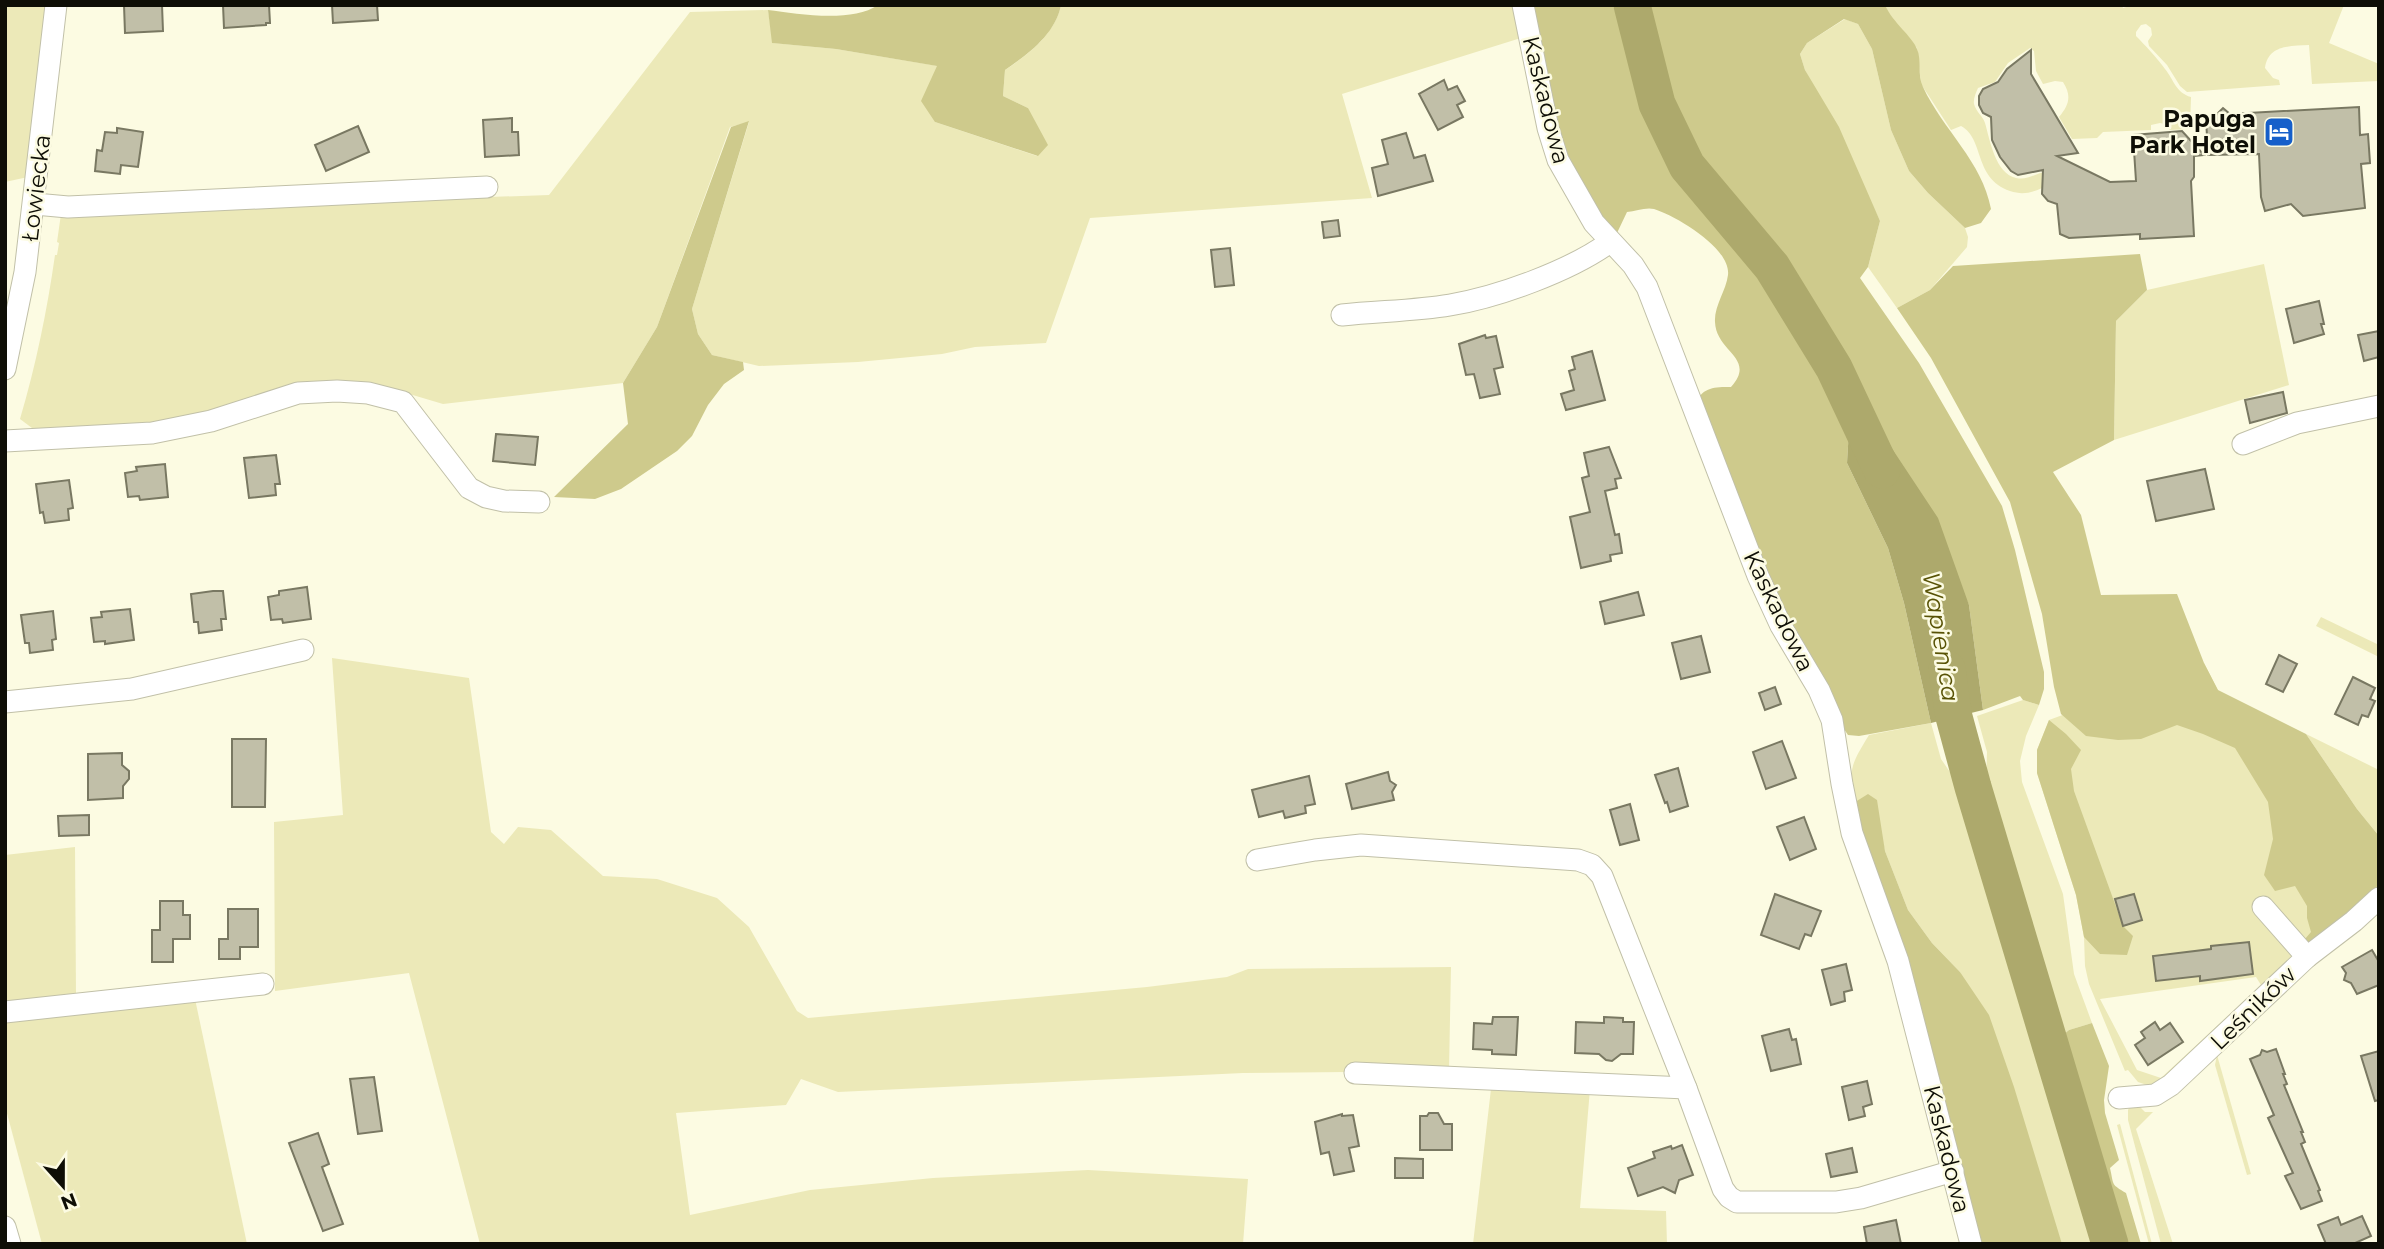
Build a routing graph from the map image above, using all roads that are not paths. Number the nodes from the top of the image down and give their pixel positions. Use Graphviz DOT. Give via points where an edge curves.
graph roads {
  1 [pos="56,5"];
  2 [pos="1523,5"];
  3 [pos="487,187"];
  4 [pos="35,204"];
  5 [pos="1610,242"];
  6 [pos="1342,315"];
  7 [pos="5,369"];
  8 [pos="2379,406"];
  9 [pos="5,441"];
  10 [pos="2242,444"];
  11 [pos="539,502"];
  12 [pos="303,650"];
  13 [pos="5,702"];
  14 [pos="1257,860"];
  15 [pos="2379,898"];
  16 [pos="2263,907"];
  17 [pos="2307,957"];
  18 [pos="263,984"];
  19 [pos="5,1012"];
  20 [pos="1355,1073"];
  21 [pos="1686,1088"];
  22 [pos="2119,1098"];
  23 [pos="1953,1171"];
  24 [pos="5,1227"];
  25 [pos="10,1244"];
  26 [pos="1971,1244"];
  1 -- 4 [label="street, Łowiecka"];
  2 -- 5 [label="street, Kaskadowa" via="1558,160"];
  3 -- 4 [label="street" via="68,207"];
  4 -- 7 [label="street, Łowiecka"];
  5 -- 6 [label="street" via="1539,278 1462,302"];
  5 -- 23 [label="street, Kaskadowa" via="1647,287 1768,600 1832,720 1853,832 1898,961"];
  8 -- 10 [label="street" via="2297,423"];
  9 -- 11 [label="street" via="152,433 211,421 298,393 368,393 403,402 469,488 486,498"];
  12 -- 13 [label="street" via="132,689"];
  14 -- 21 [label="street" via="1361,845 1578,860 1592,865 1602,876"];
  15 -- 17 [label="street, Leśników"];
  16 -- 17 [label="street"];
  17 -- 22 [label="street, Leśników" via="2171,1085 2155,1095"];
  18 -- 19 [label="street"];
  20 -- 21 [label="street"];
  21 -- 23 [label="street" via="1723,1189 1737,1202 1836,1202"];
  23 -- 26 [label="street, Kaskadowa"];
  24 -- 25 [label="street"];
}
